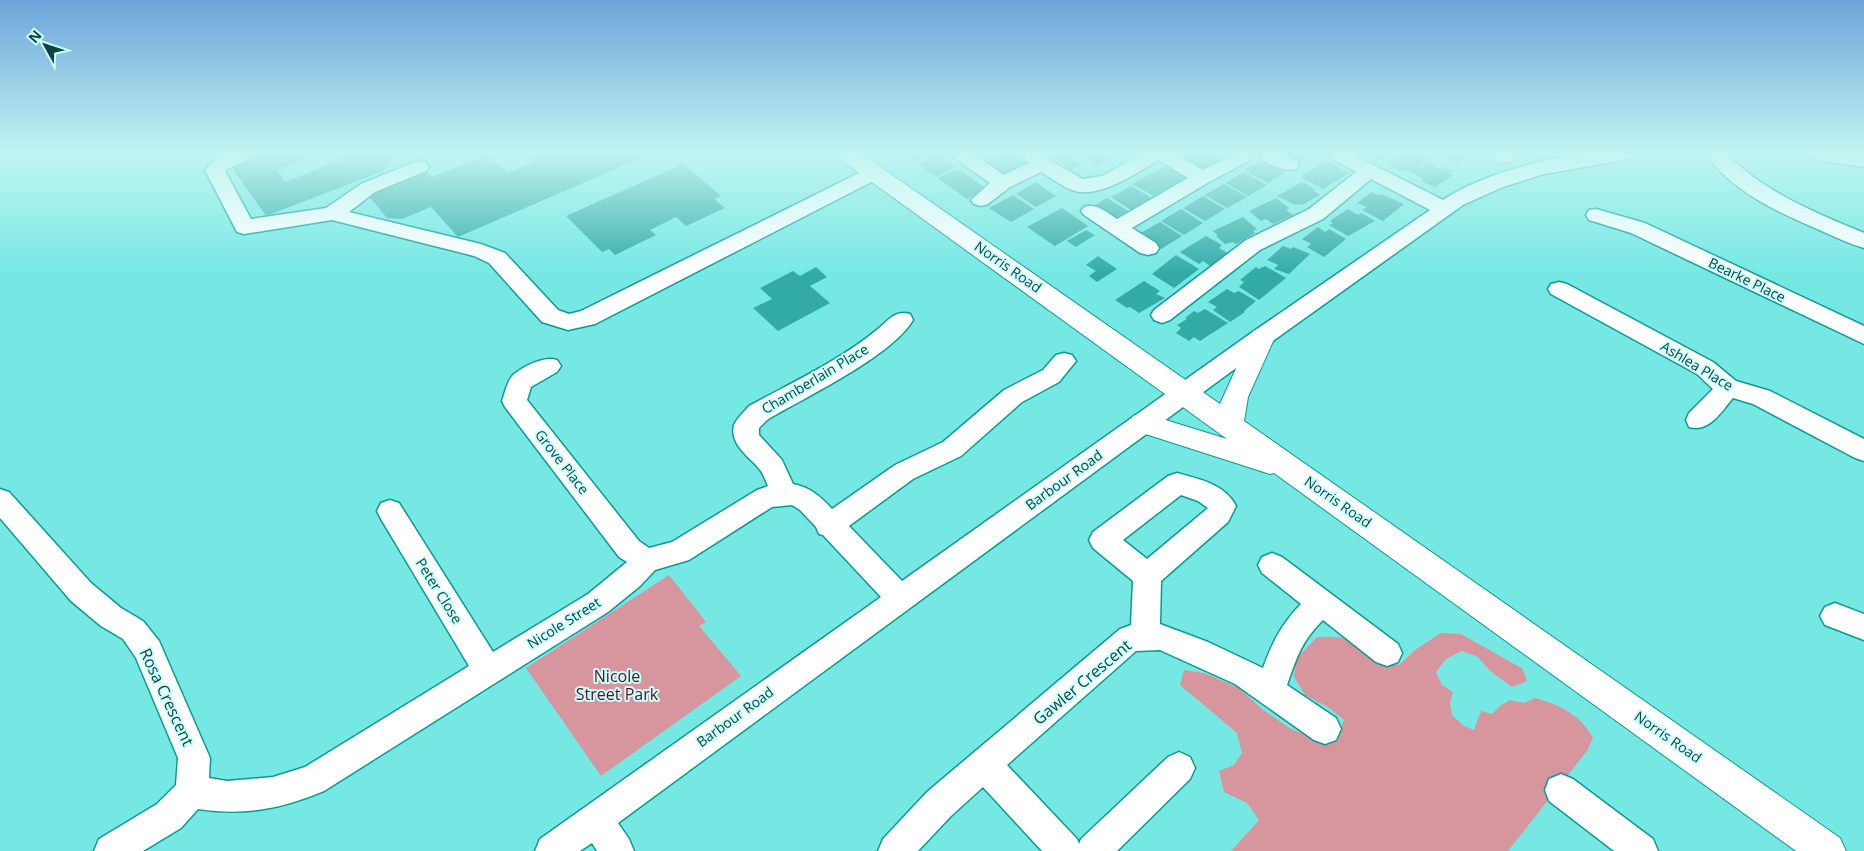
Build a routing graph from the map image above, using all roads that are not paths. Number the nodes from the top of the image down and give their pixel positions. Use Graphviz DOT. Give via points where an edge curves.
graph roads {
  1 [pos="227,194"];
  2 [pos="360,194"];
  3 [pos="833,194"];
  4 [pos="903,194"];
  5 [pos="989,194"];
  6 [pos="1175,194"];
  7 [pos="1341,194"];
  8 [pos="1414,194"];
  9 [pos="1470,194"];
  10 [pos="1761,194"];
  11 [pos="981,200"];
  12 [pos="1444,209"];
  13 [pos="1091,212"];
  14 [pos="332,214"];
  15 [pos="1596,215"];
  16 [pos="1117,228"];
  17 [pos="1864,241"];
  18 [pos="1148,248"];
  19 [pos="1558,289"];
  20 [pos="1162,315"];
  21 [pos="902,320"];
  22 [pos="1864,336"];
  23 [pos="1262,337"];
  24 [pos="1064,362"];
  25 [pos="549,366"];
  26 [pos="1728,388"];
  27 [pos="1185,393"];
  28 [pos="1698,420"];
  29 [pos="1143,423"];
  30 [pos="1230,425"];
  31 [pos="1864,451"];
  32 [pos="1293,470"];
  33 [pos="784,494"];
  34 [pos="0,500"];
  35 [pos="390,511"];
  36 [pos="829,526"];
  37 [pos="646,560"];
  38 [pos="1272,566"];
  39 [pos="1147,576"];
  40 [pos="900,598"];
  41 [pos="1321,602"];
  42 [pos="1835,616"];
  43 [pos="1864,627"];
  44 [pos="1145,638"];
  45 [pos="1387,653"];
  46 [pos="488,670"];
  47 [pos="1270,690"];
  48 [pos="1324,730"];
  49 [pos="984,764"];
  50 [pos="1179,768"];
  51 [pos="1562,790"];
  52 [pos="192,792"];
  53 [pos="596,820"];
  54 [pos="1639,850"];
  55 [pos="111,851"];
  56 [pos="552,851"];
  57 [pos="617,851"];
  58 [pos="895,851"];
  59 [pos="1065,851"];
  60 [pos="1093,851"];
  61 [pos="1828,851"];
  1 -- 14 [label="street" via="244,228"];
  2 -- 14 [label="street"];
  3 -- 14 [label="street" via="587,318 568,322 550,316 497,258 481,251"];
  4 -- 27 [label="main road, Norris Road"];
  5 -- 11 [label="street"];
  6 -- 16 [label="street"];
  7 -- 20 [label="street" via="1316,214 1253,245"];
  8 -- 12 [label="street"];
  9 -- 12 [label="street, Barbour Road"];
  10 -- 17 [label="street"];
  12 -- 23 [label="street, Barbour Road"];
  13 -- 16 [label="street"];
  15 -- 22 [label="street, Bearke Place" via="1631,216"];
  16 -- 18 [label="street"];
  19 -- 26 [label="street, Ashlea Place" via="1705,368"];
  21 -- 33 [label="street, Chamberlain Place" via="862,353 758,413 747,425 746,436 773,467"];
  23 -- 27 [label="street, Barbour Road"];
  23 -- 30 [label="main road" via="1235,397"];
  24 -- 36 [label="street" via="1051,376 1013,396 952,448 904,472"];
  25 -- 37 [label="street, Grove Place" via="521,382 514,402 629,549"];
  26 -- 28 [label="street"];
  26 -- 31 [label="street, Ashlea Place" via="1761,397"];
  27 -- 29 [label="street, Barbour Road"];
  27 -- 30 [label="main road, Norris Road"];
  29 -- 32 [label="main road"];
  29 -- 40 [label="street, Barbour Road"];
  30 -- 32 [label="main road, Norris Road"];
  32 -- 61 [label="main road, Norris Road"];
  33 -- 36 [label="street" via="796,495 809,502"];
  33 -- 37 [label="street" via="766,497 678,552"];
  34 -- 52 [label="street, Rosa Crescent" via="81,592 133,630 148,650 194,758"];
  35 -- 46 [label="street, Peter Close"];
  36 -- 40 [label="street"];
  37 -- 46 [label="street, Nicole Street" via="630,578 598,603"];
  38 -- 41 [label="street"];
  39 -- 44 [label="street"];
  40 -- 53 [label="street, Barbour Road"];
  41 -- 45 [label="street"];
  41 -- 47 [label="street" via="1287,643"];
  42 -- 43 [label="street"];
  44 -- 47 [label="street, Gawler Crescent" via="1160,637 1197,651 1246,674"];
  44 -- 49 [label="street, Gawler Crescent" via="1130,638"];
  46 -- 52 [label="street, Nicole Street" via="313,780 273,793 227,797"];
  47 -- 48 [label="street, Gawler Crescent"];
  49 -- 58 [label="street, Gawler Crescent" via="939,804"];
  49 -- 59 [label="street"];
  50 -- 60 [label="street"];
  51 -- 54 [label="street"];
  52 -- 55 [label="street" via="169,816"];
  53 -- 56 [label="street, Barbour Road"];
  53 -- 57 [label="street"];
}
